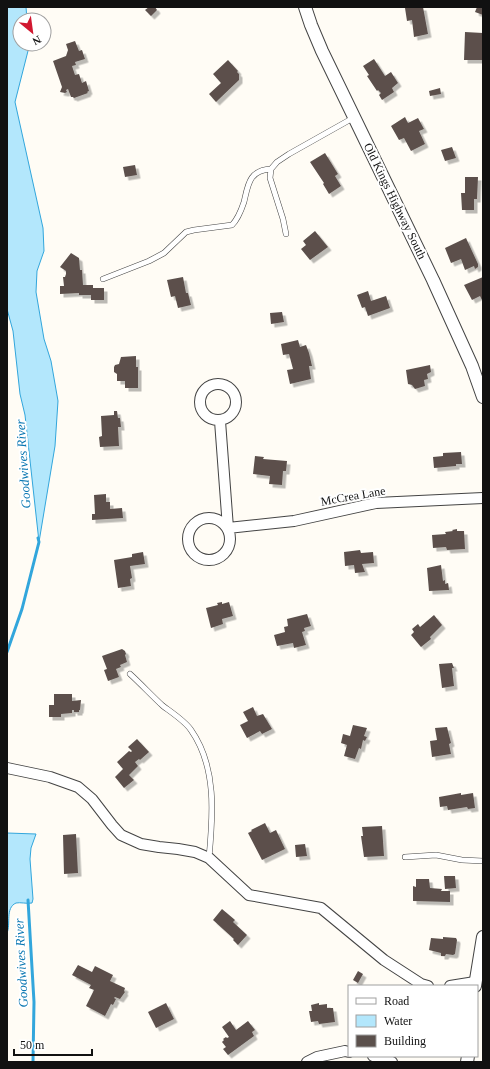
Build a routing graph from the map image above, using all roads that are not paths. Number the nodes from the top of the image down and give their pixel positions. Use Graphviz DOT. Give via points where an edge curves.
graph roads {
  1 [pos="305,7"];
  2 [pos="354,118"];
  3 [pos="271,169"];
  4 [pos="286,234"];
  5 [pos="103,279"];
  6 [pos="483,396"];
  7 [pos="220,421"];
  8 [pos="483,498"];
  9 [pos="228,528"];
  10 [pos="130,674"];
  11 [pos="7,768"];
  12 [pos="405,857"];
  13 [pos="209,858"];
  14 [pos="483,861"];
  15 [pos="483,937"];
  16 [pos="475,984"];
  17 [pos="424,985"];
  18 [pos="462,985"];
  19 [pos="348,1052"];
  20 [pos="376,1057"];
  21 [pos="307,1062"];
  22 [pos="392,1062"];
  1 -- 2 [label="street, Old Kings Highway South" via="322,51"];
  2 -- 3 [label="lane" via="283,158"];
  2 -- 6 [label="street, Old Kings Highway South" via="433,280"];
  3 -- 4 [label="lane" via="270,178"];
  3 -- 5 [label="lane" via="251,177 243,204 232,225 186,232 164,252 149,261"];
  7 -- 9 [label="street"];
  8 -- 9 [label="street, McCrea Lane" via="376,503 294,521"];
  9 -- 9 [label="street" via="215,518 196,522 188,534 191,550 204,560 220,558 227,552 230,544"];
  10 -- 13 [label="lane" via="191,729 205,756 213,814"];
  11 -- 13 [label="street" via="50,777 78,787 117,830 129,839 141,844 195,852"];
  12 -- 14 [label="lane" via="436,855"];
  13 -- 17 [label="street" via="249,894 321,908 384,960"];
  15 -- 16 [label="street"];
  16 -- 18 [label="street"];
  19 -- 21 [label="street" via="317,1057"];
  20 -- 22 [label="street"];
}
